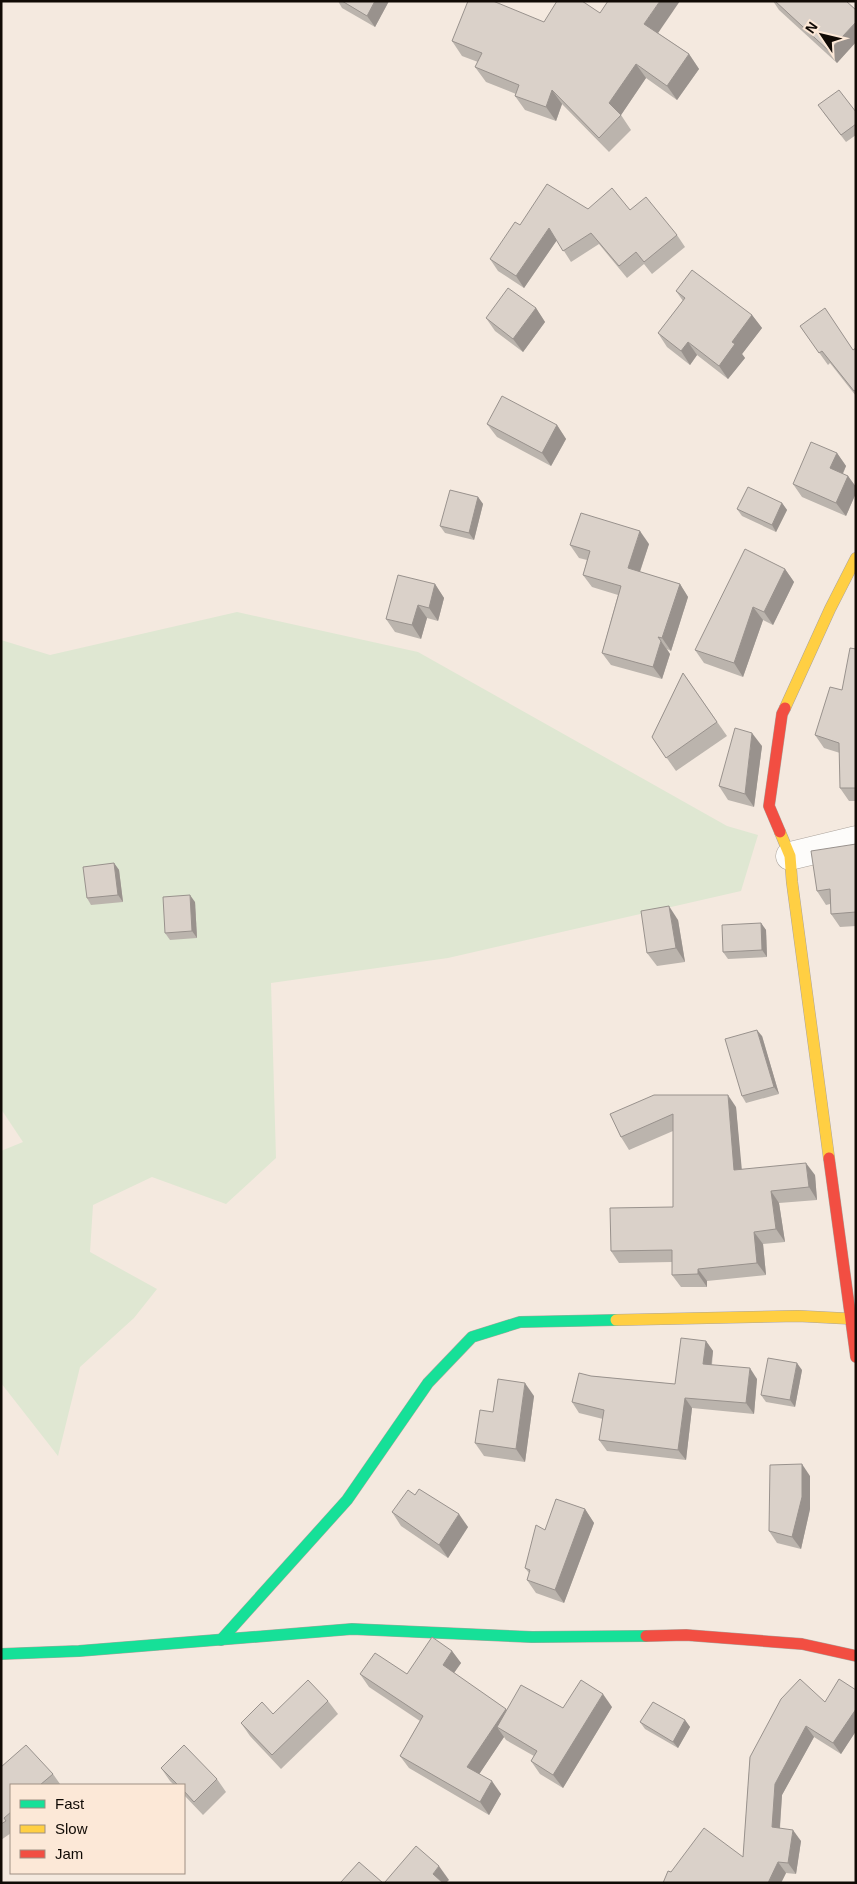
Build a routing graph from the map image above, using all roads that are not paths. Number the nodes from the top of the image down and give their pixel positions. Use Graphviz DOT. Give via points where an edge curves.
graph roads {
  1 [pos="856,558"];
  2 [pos="856,840"];
  3 [pos="790,856"];
  4 [pos="853,1319"];
  5 [pos="856,1356"];
  6 [pos="221,1640"];
  7 [pos="1,1654"];
  8 [pos="856,1656"];
  1 -- 3 [label="street" via="782,714 769,806"];
  2 -- 3 [label="street"];
  3 -- 4 [label="street"];
  4 -- 5 [label="street"];
  4 -- 6 [label="street" via="798,1316 520,1322 472,1337 428,1383 347,1500"];
  6 -- 7 [label="street"];
  6 -- 8 [label="street" via="352,1629 532,1638 686,1635 802,1644"];
}
